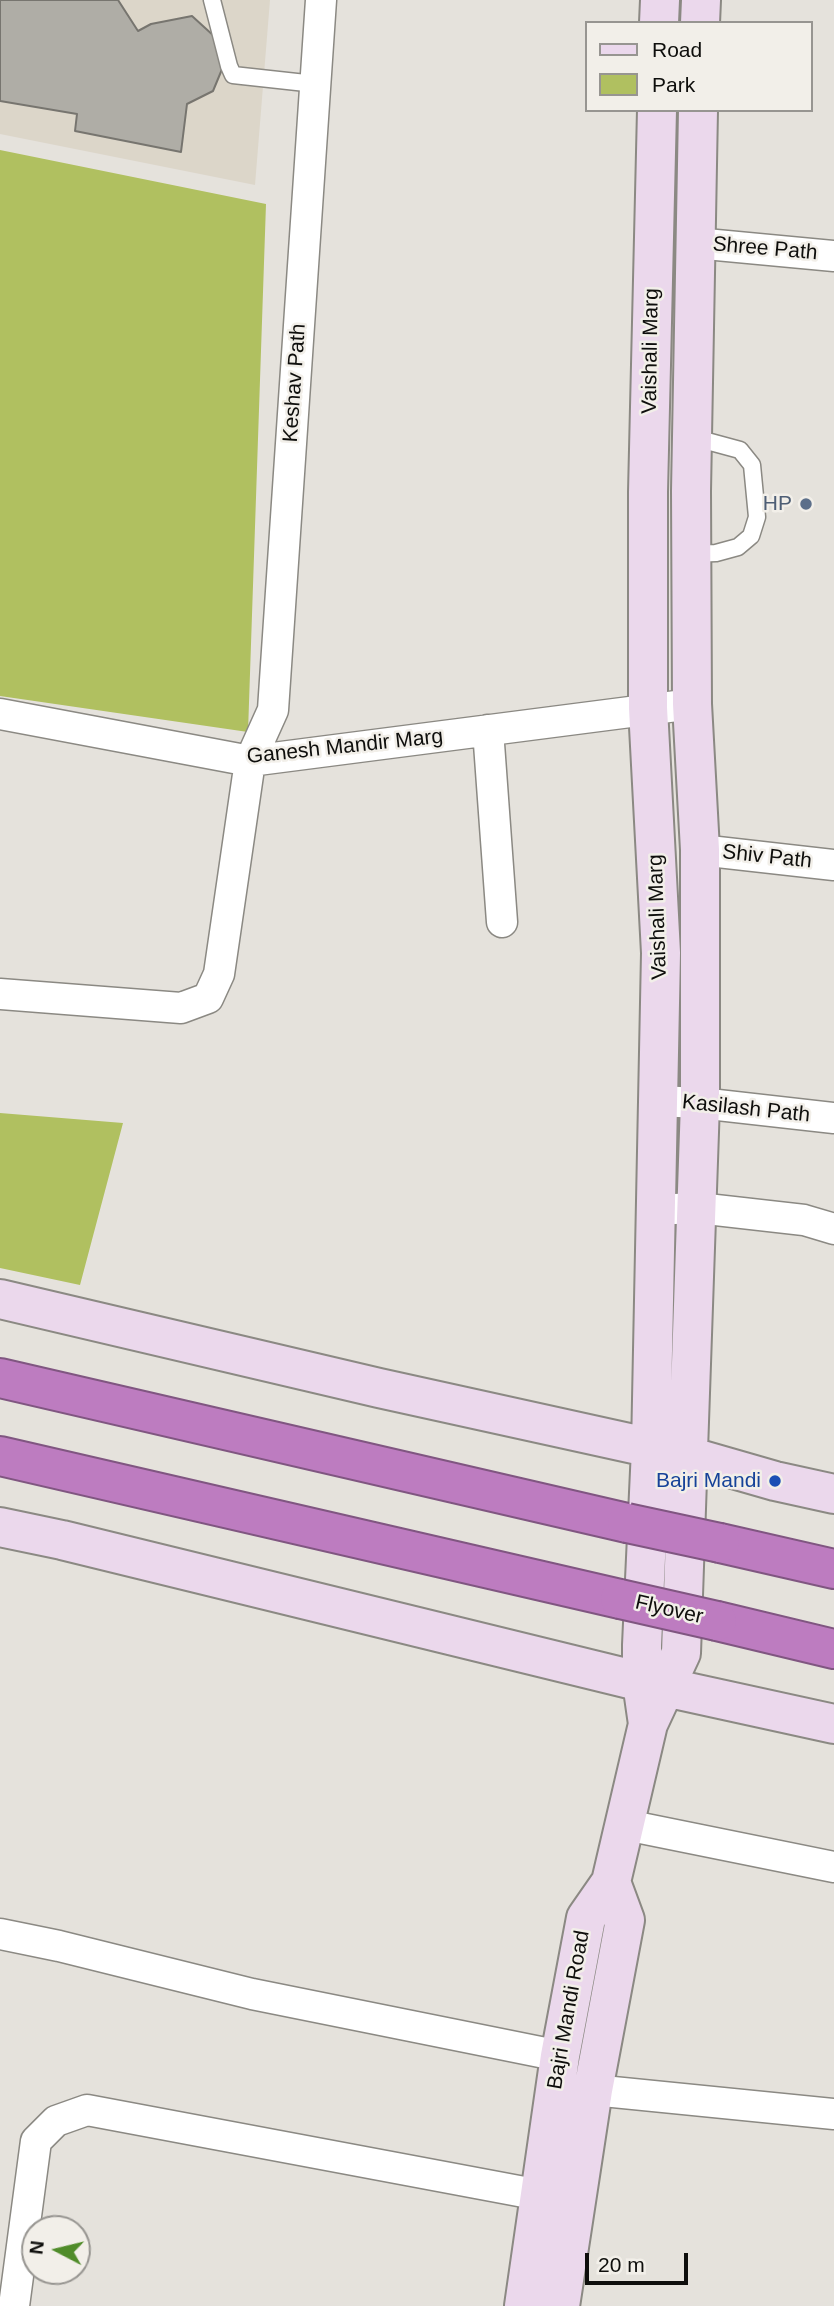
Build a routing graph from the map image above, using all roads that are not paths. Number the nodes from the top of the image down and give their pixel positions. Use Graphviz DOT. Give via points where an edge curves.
graph roads {
  1 [pos="212,0"];
  2 [pos="321,0"];
  3 [pos="660,0"];
  4 [pos="701,0"];
  5 [pos="659,21"];
  6 [pos="700,21"];
  7 [pos="315,84"];
  8 [pos="657,112"];
  9 [pos="698,112"];
  10 [pos="695,243"];
  11 [pos="834,256"];
  12 [pos="692,437"];
  13 [pos="691,491"];
  14 [pos="648,492"];
  15 [pos="692,554"];
  16 [pos="692,704"];
  17 [pos="648,708"];
  18 [pos="0,714"];
  19 [pos="488,730"];
  20 [pos="250,761"];
  21 [pos="700,850"];
  22 [pos="834,865"];
  23 [pos="502,922"];
  24 [pos="0,994"];
  25 [pos="658,1101"];
  26 [pos="700,1103"];
  27 [pos="834,1118"];
  28 [pos="698,1208"];
  29 [pos="656,1210"];
  30 [pos="834,1229"];
  31 [pos="0,1299"];
  32 [pos="0,1378"];
  33 [pos="651,1449"];
  34 [pos="0,1456"];
  35 [pos="688,1456"];
  36 [pos="834,1494"];
  37 [pos="0,1527"];
  38 [pos="834,1569"];
  39 [pos="834,1649"];
  40 [pos="654,1685"];
  41 [pos="649,1724"];
  42 [pos="834,1724"];
  43 [pos="626,1825"];
  44 [pos="834,1867"];
  45 [pos="611,1882"];
  46 [pos="0,1934"];
  47 [pos="560,2056"];
  48 [pos="593,2090"];
  49 [pos="834,2114"];
  50 [pos="540,2195"];
  51 [pos="14,2306"];
  52 [pos="524,2306"];
  53 [pos="560,2306"];
  1 -- 7 [label="lane" via="233,75"];
  2 -- 7 [label="street, Keshav Path"];
  3 -- 5 [label="street"];
  4 -- 6 [label="street"];
  7 -- 20 [label="street, Keshav Path" via="273,710"];
  8 -- 14 [label="street, Vaishali Marg"];
  9 -- 10 [label="street, Vaishali Marg"];
  10 -- 11 [label="street, Shree Path"];
  10 -- 12 [label="street, Vaishali Marg"];
  12 -- 13 [label="street, Vaishali Marg"];
  12 -- 15 [label="lane" via="740,450 752,465 757,517 751,536 738,547"];
  13 -- 14 [label="street"];
  13 -- 15 [label="street, Vaishali Marg"];
  14 -- 17 [label="street, Vaishali Marg"];
  15 -- 16 [label="street, Vaishali Marg"];
  16 -- 17 [label="street, Ganesh Mandir Marg"];
  16 -- 21 [label="street, Vaishali Marg"];
  17 -- 19 [label="street, Ganesh Mandir Marg"];
  17 -- 25 [label="street, Vaishali Marg" via="661,953"];
  18 -- 20 [label="street, Ganesh Mandir Marg"];
  19 -- 20 [label="street, Ganesh Mandir Marg"];
  19 -- 23 [label="street"];
  20 -- 24 [label="street, Keshav Path" via="219,974 208,998 181,1008"];
  21 -- 22 [label="street, Shiv Path"];
  21 -- 26 [label="street, Vaishali Marg"];
  25 -- 26 [label="street, Kasilash Path"];
  25 -- 29 [label="street, Vaishali Marg"];
  26 -- 27 [label="street, Kasilash Path"];
  26 -- 28 [label="street, Vaishali Marg"];
  28 -- 29 [label="street"];
  28 -- 30 [label="street" via="804,1220"];
  28 -- 35 [label="street, Vaishali Marg"];
  29 -- 33 [label="street, Vaishali Marg"];
  31 -- 33 [label="street"];
  32 -- 38 [label="highway, bridge"];
  33 -- 35 [label="street"];
  33 -- 40 [label="street, Vaishali Marg"];
  34 -- 39 [label="highway, Flyover, bridge"];
  35 -- 36 [label="street"];
  35 -- 40 [label="street, Vaishali Marg" via="681,1653"];
  37 -- 40 [label="street"];
  40 -- 41 [label="street, Vaishali Marg"];
  40 -- 42 [label="street"];
  41 -- 43 [label="street, Bajri Mandi Road"];
  43 -- 44 [label="street"];
  43 -- 45 [label="street, Bajri Mandi Road"];
  45 -- 47 [label="street, Bajri Mandi Road" via="586,1918"];
  45 -- 48 [label="street" via="625,1920"];
  46 -- 47 [label="street" via="252,1994"];
  47 -- 50 [label="street, Bajri Mandi Road"];
  48 -- 49 [label="street"];
  48 -- 53 [label="street"];
  50 -- 51 [label="street" via="87,2110 56,2121 36,2141"];
  50 -- 52 [label="street, Bajri Mandi Road"];
}
